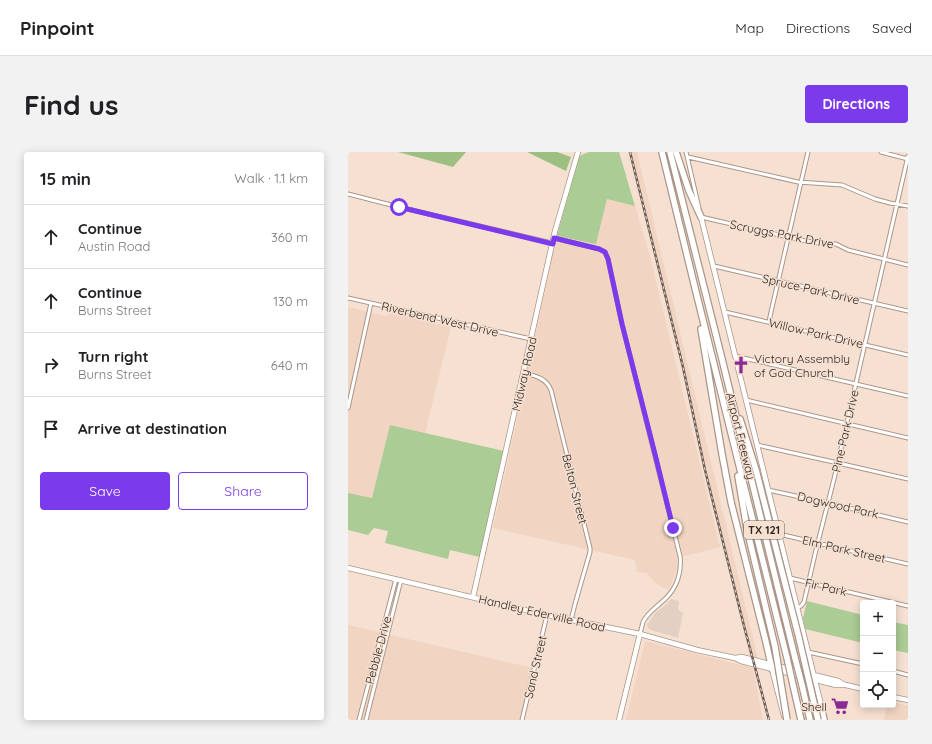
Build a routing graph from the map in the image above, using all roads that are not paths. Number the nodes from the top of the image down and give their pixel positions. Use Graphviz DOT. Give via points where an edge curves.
graph roads {
  1 [pos="578,152"];
  2 [pos="662,152"];
  3 [pos="670,152"];
  4 [pos="676,152"];
  5 [pos="686,152"];
  6 [pos="808,152"];
  7 [pos="881,152"];
  8 [pos="688,157"];
  9 [pos="908,158"];
  10 [pos="801,183"];
  11 [pos="348,194"];
  12 [pos="898,204"];
  13 [pos="908,206"];
  14 [pos="701,217"];
  15 [pos="788,237"];
  16 [pos="554,238"];
  17 [pos="553,244"];
  18 [pos="885,259"];
  19 [pos="908,265"];
  20 [pos="714,266"];
  21 [pos="778,281"];
  22 [pos="696,292"];
  23 [pos="348,298"];
  24 [pos="371,303"];
  25 [pos="875,304"];
  26 [pos="908,311"];
  27 [pos="725,312"];
  28 [pos="769,322"];
  29 [pos="531,340"];
  30 [pos="865,344"];
  31 [pos="908,355"];
  32 [pos="735,356"];
  33 [pos="524,374"];
  34 [pos="856,384"];
  35 [pos="908,396"];
  36 [pos="746,400"];
  37 [pos="732,402"];
  38 [pos="348,408"];
  39 [pos="846,424"];
  40 [pos="908,438"];
  41 [pos="733,440"];
  42 [pos="757,445"];
  43 [pos="838,463"];
  44 [pos="908,480"];
  45 [pos="768,490"];
  46 [pos="828,503"];
  47 [pos="908,522"];
  48 [pos="779,534"];
  49 [pos="818,543"];
  50 [pos="908,564"];
  51 [pos="348,568"];
  52 [pos="790,578"];
  53 [pos="399,580"];
  54 [pos="809,583"];
  55 [pos="392,597"];
  56 [pos="473,597"];
  57 [pos="396,598"];
  58 [pos="908,606"];
  59 [pos="797,608"];
  60 [pos="388,613"];
  61 [pos="392,614"];
  62 [pos="547,615"];
  63 [pos="572,620"];
  64 [pos="640,634"];
  65 [pos="808,652"];
  66 [pos="860,663"];
  67 [pos="771,667"];
  68 [pos="896,672"];
  69 [pos="908,675"];
  70 [pos="814,677"];
  71 [pos="860,688"];
  72 [pos="896,698"];
  73 [pos="908,700"];
  74 [pos="822,711"];
  75 [pos="359,720"];
  76 [pos="366,720"];
  77 [pos="522,720"];
  78 [pos="619,720"];
  79 [pos="786,720"];
  80 [pos="801,720"];
  81 [pos="810,720"];
  82 [pos="818,720"];
  83 [pos="824,720"];
  1 -- 16 [label="main road, Midway Road"];
  2 -- 22 [label="highway, Airport Freeway / TX 121"];
  3 -- 37 [label="highway, Airport Freeway / TX 121"];
  4 -- 14 [label="highway"];
  5 -- 8 [label="street"];
  6 -- 10 [label="street"];
  7 -- 9 [label="street"];
  8 -- 10 [label="street"];
  8 -- 14 [label="street"];
  9 -- 12 [label="street, Pine Park Drive"];
  10 -- 12 [label="street" via="842,185 875,199"];
  10 -- 15 [label="street"];
  11 -- 17 [label="street"];
  12 -- 13 [label="street"];
  12 -- 18 [label="street, Pine Park Drive"];
  14 -- 15 [label="street, Scruggs Park Drive"];
  14 -- 20 [label="main road, Airport Freeway"];
  15 -- 18 [label="street, Scruggs Park Drive" via="836,244 848,250"];
  15 -- 21 [label="street"];
  16 -- 17 [label="main road, Midway Road"];
  16 -- 64 [label="street" via="599,249 605,252 608,259 680,556 678,581 666,599 647,616"];
  17 -- 29 [label="main road, Midway Road"];
  18 -- 19 [label="street, Scruggs Park Drive"];
  18 -- 25 [label="street, Pine Park Drive"];
  20 -- 21 [label="street, Spruce Park Drive"];
  20 -- 27 [label="main road, Airport Freeway"];
  21 -- 25 [label="street, Spruce Park Drive"];
  21 -- 28 [label="street"];
  22 -- 41 [label="highway, Airport Freeway / TX 121"];
  22 -- 67 [label="highway" via="731,502"];
  23 -- 24 [label="street, Riverbend West Drive"];
  24 -- 29 [label="street, Riverbend West Drive"];
  24 -- 38 [label="street"];
  25 -- 26 [label="street, Spruce Park Drive"];
  25 -- 30 [label="street, Pine Park Drive"];
  27 -- 28 [label="street, Willow Park Drive"];
  27 -- 32 [label="main road, Airport Freeway"];
  28 -- 30 [label="street, Willow Park Drive"];
  29 -- 33 [label="main road, Midway Road"];
  30 -- 31 [label="street, Willow Park Drive"];
  30 -- 34 [label="street, Pine Park Drive"];
  32 -- 34 [label="street"];
  32 -- 36 [label="main road, Airport Freeway"];
  33 -- 56 [label="main road, Midway Road"];
  33 -- 63 [label="street, Belton Street" via="541,378 551,390 590,548"];
  34 -- 35 [label="street"];
  34 -- 39 [label="street, Pine Park Drive"];
  36 -- 39 [label="street"];
  36 -- 42 [label="main road, Airport Freeway"];
  37 -- 81 [label="highway, Airport Freeway / TX 121, bridge"];
  37 -- 82 [label="highway, bridge" via="752,457"];
  39 -- 40 [label="street"];
  39 -- 43 [label="street, Pine Park Drive"];
  41 -- 79 [label="highway, bridge" via="747,529 775,647"];
  41 -- 80 [label="highway, Airport Freeway / TX 121, bridge"];
  42 -- 43 [label="street"];
  42 -- 45 [label="main road, Airport Freeway"];
  43 -- 44 [label="street"];
  43 -- 46 [label="street, Pine Park Drive"];
  45 -- 46 [label="street, Dogwood Park"];
  45 -- 48 [label="main road, Airport Freeway"];
  46 -- 47 [label="street, Dogwood Park"];
  46 -- 49 [label="street, Pine Park Drive"];
  48 -- 49 [label="street, Elm Park Street"];
  48 -- 52 [label="main road, Airport Freeway"];
  49 -- 50 [label="street, Elm Park Street"];
  49 -- 54 [label="street, Pine Park Drive"];
  51 -- 53 [label="main road, Handley Ederville Road"];
  52 -- 54 [label="street, Fir Park"];
  52 -- 59 [label="main road, Airport Freeway"];
  53 -- 55 [label="street, Pebble Drive"];
  53 -- 56 [label="main road, Handley Ederville Road"];
  53 -- 57 [label="street, Pebble Drive"];
  54 -- 58 [label="street, Fir Park"];
  54 -- 59 [label="street, Pine Park Drive" via="804,604"];
  55 -- 57 [label="street"];
  55 -- 60 [label="street, Pebble Drive"];
  56 -- 62 [label="main road, Handley Ederville Road"];
  57 -- 61 [label="street, Pebble Drive"];
  59 -- 65 [label="main road, Airport Freeway"];
  60 -- 61 [label="street"];
  60 -- 75 [label="street, Pebble Drive"];
  61 -- 76 [label="street, Pebble Drive"];
  62 -- 63 [label="main road, Handley Ederville Road"];
  62 -- 77 [label="street, Sand Street"];
  63 -- 64 [label="main road, Handley Ederville Road"];
  64 -- 67 [label="main road, Handley Ederville Road" via="697,650 735,658 742,657"];
  64 -- 78 [label="main road"];
  65 -- 66 [label="street"];
  65 -- 70 [label="main road, Airport Freeway"];
  67 -- 70 [label="main road, Handley Ederville Road"];
  67 -- 79 [label="main road"];
  68 -- 69 [label="street"];
  70 -- 71 [label="main road, Handley Ederville Road"];
  70 -- 74 [label="main road, Airport Freeway"];
  72 -- 73 [label="main road"];
  74 -- 83 [label="highway"];
}
